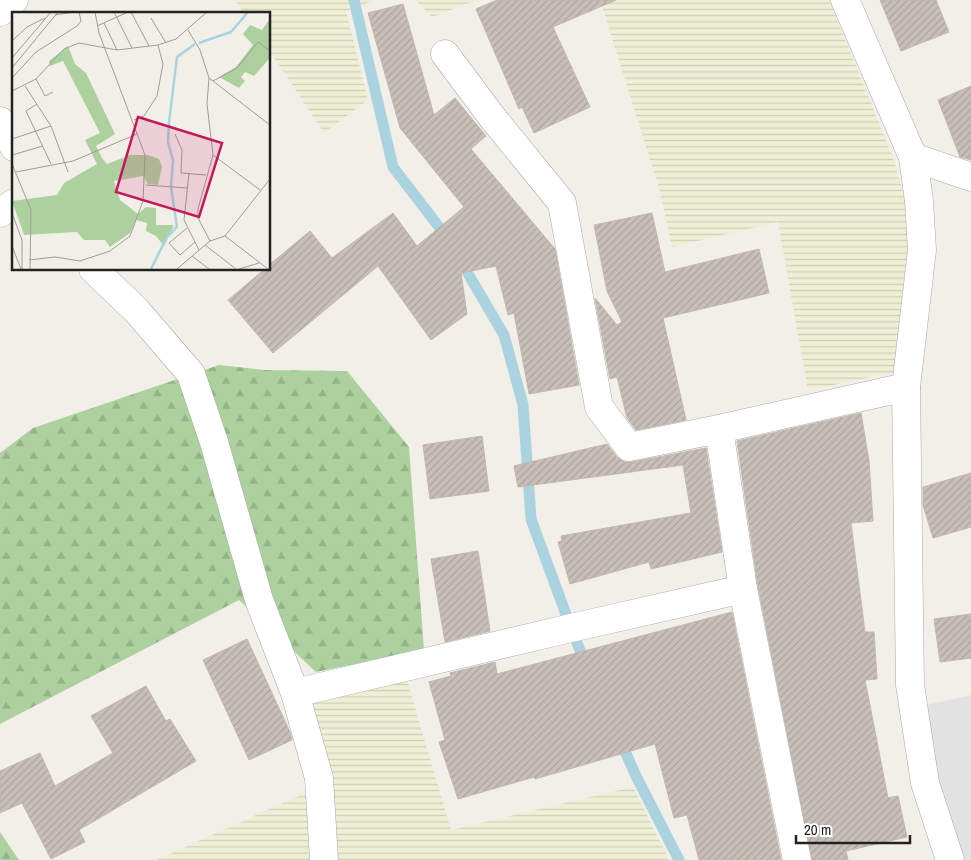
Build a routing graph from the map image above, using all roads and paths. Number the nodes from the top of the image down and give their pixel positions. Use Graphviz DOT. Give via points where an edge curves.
graph roads {
  1 [pos="14,0"];
  2 [pos="844,0"];
  3 [pos="0,12"];
  4 [pos="445,54"];
  5 [pos="0,121"];
  6 [pos="12,143"];
  7 [pos="913,157"];
  8 [pos="971,177"];
  9 [pos="12,204"];
  10 [pos="0,213"];
  11 [pos="94,270"];
  12 [pos="906,387"];
  13 [pos="719,429"];
  14 [pos="743,589"];
  15 [pos="295,693"];
  16 [pos="324,860"];
  17 [pos="797,860"];
  18 [pos="950,860"];
  1 -- 3 [label="street"];
  2 -- 7 [label="street"];
  4 -- 13 [label="street" via="562,202 599,407 629,447"];
  5 -- 6 [label="street"];
  7 -- 8 [label="street"];
  7 -- 12 [label="street" via="922,250"];
  9 -- 10 [label="street"];
  11 -- 15 [label="street" via="136,310 191,374 259,600"];
  12 -- 13 [label="street"];
  12 -- 18 [label="street" via="910,685 925,783"];
  13 -- 14 [label="street"];
  14 -- 15 [label="street"];
  14 -- 17 [label="street"];
  15 -- 16 [label="street" via="319,778"];
}
